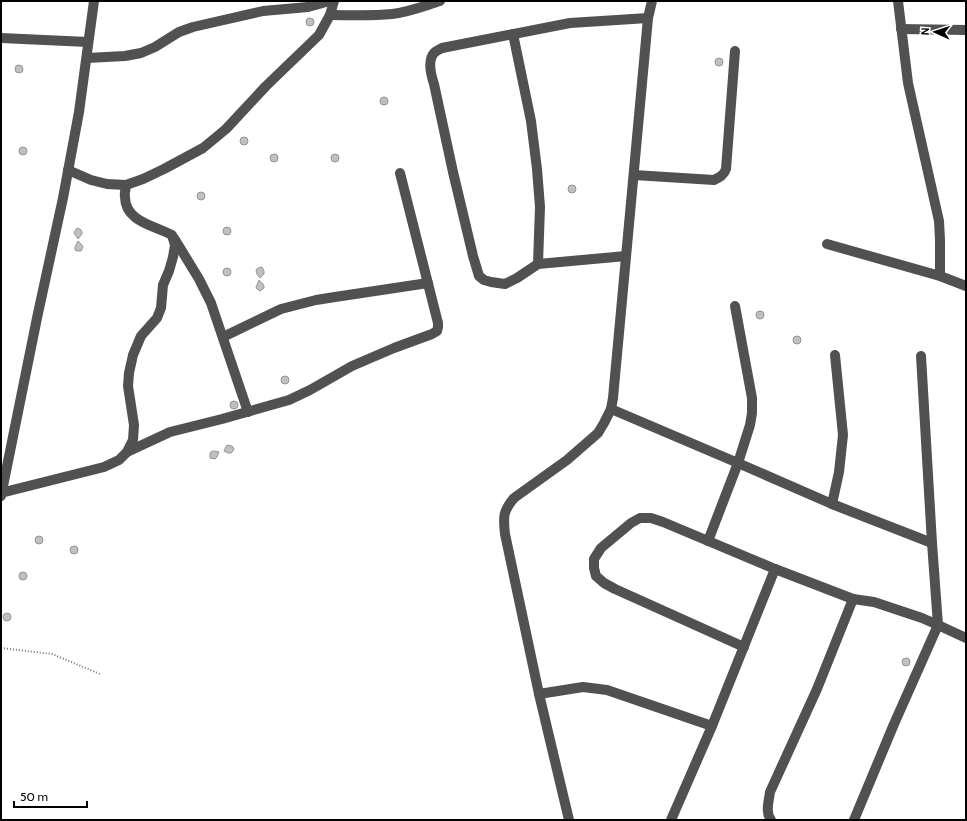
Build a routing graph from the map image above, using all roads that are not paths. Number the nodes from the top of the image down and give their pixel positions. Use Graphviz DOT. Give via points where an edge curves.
graph roads {
  1 [pos="94,1"];
  2 [pos="329,1"];
  3 [pos="334,1"];
  4 [pos="440,1"];
  5 [pos="652,1"];
  6 [pos="898,1"];
  7 [pos="263,6"];
  8 [pos="330,15"];
  9 [pos="648,18"];
  10 [pos="901,29"];
  11 [pos="966,30"];
  12 [pos="513,34"];
  13 [pos="1,38"];
  14 [pos="88,42"];
  15 [pos="735,51"];
  16 [pos="86,58"];
  17 [pos="68,170"];
  18 [pos="400,174"];
  19 [pos="634,175"];
  20 [pos="126,185"];
  21 [pos="172,235"];
  22 [pos="826,244"];
  23 [pos="626,256"];
  24 [pos="538,264"];
  25 [pos="940,276"];
  26 [pos="428,283"];
  27 [pos="966,286"];
  28 [pos="735,306"];
  29 [pos="223,337"];
  30 [pos="835,355"];
  31 [pos="921,356"];
  32 [pos="611,409"];
  33 [pos="248,412"];
  34 [pos="127,452"];
  35 [pos="738,463"];
  36 [pos="1,494"];
  37 [pos="832,504"];
  38 [pos="708,541"];
  39 [pos="932,543"];
  40 [pos="775,569"];
  41 [pos="853,599"];
  42 [pos="938,624"];
  43 [pos="966,638"];
  44 [pos="744,647"];
  45 [pos="539,694"];
  46 [pos="712,726"];
  47 [pos="569,820"];
  48 [pos="671,820"];
  49 [pos="771,820"];
  50 [pos="854,820"];
  1 -- 14 [label="street"];
  2 -- 7 [label="street" via="308,6"];
  3 -- 8 [label="street"];
  4 -- 8 [label="street" via="392,14"];
  5 -- 9 [label="street"];
  6 -- 10 [label="street"];
  7 -- 16 [label="street" via="180,32 155,48 141,53"];
  8 -- 20 [label="street" via="319,35 226,129 203,148 144,179"];
  9 -- 12 [label="street" via="570,24"];
  9 -- 19 [label="street"];
  10 -- 11 [label="street"];
  10 -- 25 [label="street" via="908,83 939,221"];
  12 -- 24 [label="street" via="531,121 537,169 540,207"];
  12 -- 24 [label="street" via="442,48 433,54 430,73 479,276 484,280 505,284"];
  13 -- 14 [label="street"];
  14 -- 16 [label="street"];
  15 -- 19 [label="street" via="726,169 722,175 714,180"];
  16 -- 17 [label="street"];
  17 -- 20 [label="street" via="96,182"];
  17 -- 36 [label="street"];
  18 -- 26 [label="street"];
  19 -- 23 [label="street"];
  20 -- 21 [label="street" via="124,198 127,209 135,218"];
  21 -- 29 [label="street" via="211,303"];
  21 -- 34 [label="street" via="173,257 163,285 161,308 157,318 141,336 129,373 128,386 134,425 133,440"];
  22 -- 25 [label="street"];
  23 -- 24 [label="street"];
  23 -- 32 [label="street"];
  25 -- 27 [label="street"];
  26 -- 29 [label="street" via="335,297 281,309"];
  26 -- 33 [label="street" via="438,323 438,330 435,333 352,366 289,400"];
  28 -- 35 [label="street" via="752,398 750,425"];
  29 -- 33 [label="street"];
  30 -- 37 [label="street" via="843,435 842,454"];
  31 -- 39 [label="street"];
  32 -- 35 [label="street"];
  32 -- 45 [label="street" via="598,432 567,460 514,498 507,506 505,534"];
  33 -- 34 [label="street" via="170,432"];
  34 -- 36 [label="street" via="119,460 104,467"];
  35 -- 37 [label="street"];
  35 -- 38 [label="street"];
  37 -- 39 [label="street"];
  38 -- 40 [label="street"];
  38 -- 44 [label="street" via="663,522 640,518 602,548 594,559 596,576 615,589"];
  39 -- 42 [label="street"];
  40 -- 41 [label="street"];
  40 -- 44 [label="street"];
  41 -- 42 [label="street" via="874,602"];
  41 -- 49 [label="street" via="817,689 770,792 768,808"];
  42 -- 43 [label="street"];
  42 -- 50 [label="street"];
  44 -- 46 [label="street"];
  45 -- 46 [label="street" via="583,687 607,690"];
  45 -- 47 [label="street"];
  46 -- 48 [label="street"];
}
